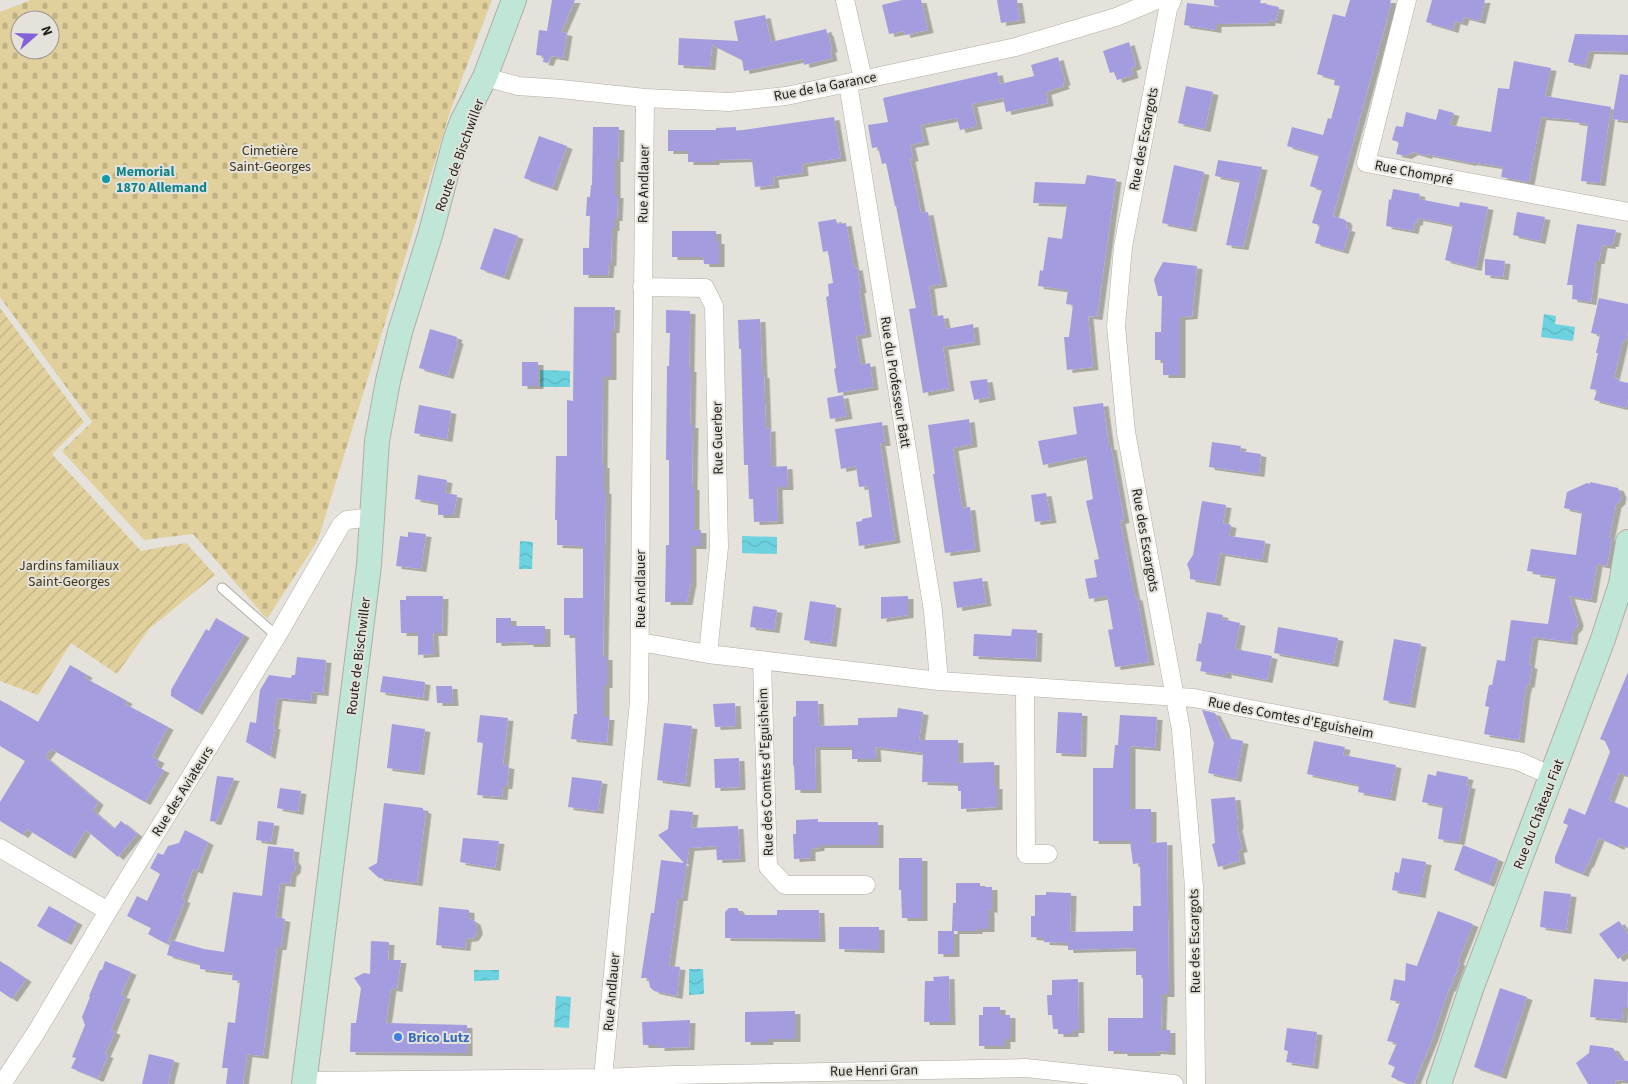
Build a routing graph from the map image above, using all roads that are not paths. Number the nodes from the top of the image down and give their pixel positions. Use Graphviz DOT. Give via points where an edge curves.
graph roads {
  1 [pos="514,0"];
  2 [pos="844,0"];
  3 [pos="1157,0"];
  4 [pos="1172,0"];
  5 [pos="1407,0"];
  6 [pos="485,77"];
  7 [pos="855,81"];
  8 [pos="645,98"];
  9 [pos="1628,212"];
  10 [pos="642,287"];
  11 [pos="372,517"];
  12 [pos="1628,542"];
  13 [pos="1625,585"];
  14 [pos="222,588"];
  15 [pos="276,636"];
  16 [pos="640,642"];
  17 [pos="708,654"];
  18 [pos="762,660"];
  19 [pos="939,682"];
  20 [pos="1025,687"];
  21 [pos="1174,695"];
  22 [pos="1552,776"];
  23 [pos="0,848"];
  24 [pos="1048,854"];
  25 [pos="866,886"];
  26 [pos="108,911"];
  27 [pos="908,1077"];
  28 [pos="603,1078"];
  29 [pos="672,1079"];
  30 [pos="304,1083"];
  31 [pos="2,1084"];
  32 [pos="1174,1084"];
  33 [pos="1196,1084"];
  34 [pos="1440,1084"];
  1 -- 6 [label="street, Route de Bischwiller"];
  2 -- 7 [label="street, Rue du Professeur Batt"];
  3 -- 7 [label="street, Rue de la Garance" via="1116,17 1016,47"];
  4 -- 21 [label="street, Rue des Escargots" via="1123,247 1116,326 1126,432"];
  5 -- 9 [label="street, Rue Chompré" via="1366,163"];
  6 -- 8 [label="street, Rue de la Garance" via="518,86"];
  6 -- 11 [label="street, Route de Bischwiller" via="466,144 431,232 400,332 377,440"];
  7 -- 8 [label="street, Rue de la Garance" via="786,96 729,102"];
  7 -- 19 [label="street, Rue du Professeur Batt" via="933,611"];
  8 -- 10 [label="street, Rue Andlauer"];
  10 -- 16 [label="street, Rue Andlauer"];
  10 -- 17 [label="street, Rue Guerber" via="705,288 714,306 719,547"];
  11 -- 15 [label="street, Rue des Aviateurs" via="347,520 340,525"];
  11 -- 30 [label="street, Route de Bischwiller" via="369,565"];
  12 -- 13 [label="street, Rue du Château Fiat"];
  13 -- 22 [label="street, Rue du Château Fiat"];
  14 -- 15 [label="lane"];
  15 -- 26 [label="street, Rue des Aviateurs"];
  16 -- 17 [label="street, Rue des Comtes d'Eguisheim"];
  16 -- 28 [label="street, Rue Andlauer" via="639,701"];
  17 -- 18 [label="street, Rue des Comtes d'Eguisheim"];
  18 -- 19 [label="street, Rue des Comtes d'Eguisheim"];
  18 -- 25 [label="street, Rue des Comtes d'Eguisheim" via="768,867 785,885"];
  19 -- 20 [label="street, Rue des Comtes d'Eguisheim"];
  20 -- 21 [label="street, Rue des Comtes d'Eguisheim"];
  20 -- 24 [label="street" via="1026,854"];
  21 -- 22 [label="street, Rue des Comtes d'Eguisheim" via="1518,761"];
  21 -- 33 [label="street, Rue des Escargots" via="1194,887"];
  22 -- 34 [label="street, Rue du Château Fiat"];
  23 -- 26 [label="street"];
  26 -- 31 [label="street, Rue des Aviateurs"];
  27 -- 29 [label="street, Rue Henri Gran"];
  27 -- 32 [label="street, Rue Henri Gran" via="1026,1068"];
  28 -- 29 [label="street, Rue Henri Gran"];
  28 -- 30 [label="street, Rue Henri Gran"];
}
